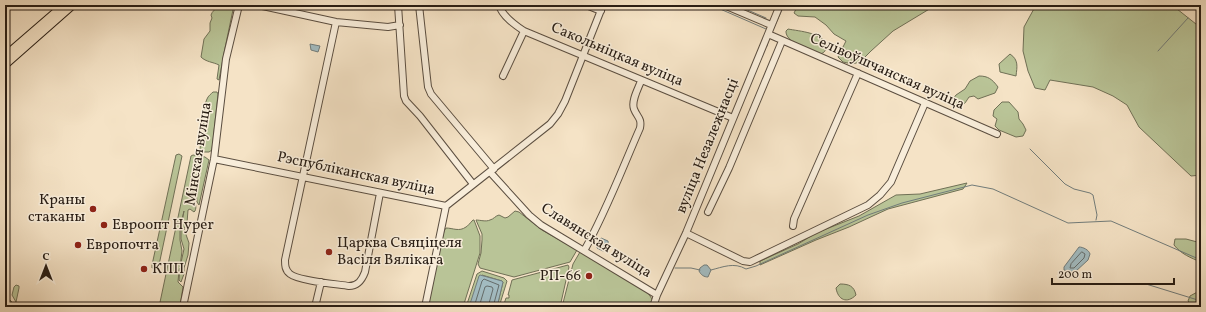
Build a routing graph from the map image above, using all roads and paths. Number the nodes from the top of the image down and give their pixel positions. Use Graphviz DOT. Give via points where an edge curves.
graph roads {
  1 [pos="64,5"];
  2 [pos="73,5"];
  3 [pos="239,5"];
  4 [pos="258,5"];
  5 [pos="398,5"];
  6 [pos="419,5"];
  7 [pos="499,5"];
  8 [pos="586,5"];
  9 [pos="724,5"];
  10 [pos="780,5"];
  11 [pos="602,8"];
  12 [pos="336,22"];
  13 [pos="400,25"];
  14 [pos="771,25"];
  15 [pos="524,31"];
  16 [pos="768,34"];
  17 [pos="782,41"];
  18 [pos="583,55"];
  19 [pos="5,56"];
  20 [pos="5,65"];
  21 [pos="858,73"];
  22 [pos="504,76"];
  23 [pos="641,80"];
  24 [pos="925,103"];
  25 [pos="733,118"];
  26 [pos="997,134"];
  27 [pos="214,159"];
  28 [pos="492,170"];
  29 [pos="303,176"];
  30 [pos="473,184"];
  31 [pos="380,193"];
  32 [pos="446,206"];
  33 [pos="708,212"];
  34 [pos="793,226"];
  35 [pos="686,234"];
  36 [pos="584,251"];
  37 [pos="321,282"];
  38 [pos="657,295"];
  39 [pos="183,307"];
  40 [pos="315,307"];
  41 [pos="425,307"];
  42 [pos="653,307"];
  1 -- 19 [label="main road"];
  2 -- 20 [label="main road"];
  3 -- 27 [label="street, Мінская вуліца" via="226,59"];
  4 -- 12 [label="street"];
  5 -- 13 [label="street"];
  6 -- 28 [label="street, Славянская вуліца" via="428,87 431,94"];
  7 -- 15 [label="street, Сакольніцкая вуліца" via="514,24"];
  8 -- 11 [label="street"];
  9 -- 14 [label="street"];
  10 -- 14 [label="street, вуліца Незалежнасці"];
  11 -- 18 [label="street, Рэспубліканская вуліца"];
  12 -- 13 [label="street" via="388,27"];
  12 -- 29 [label="street"];
  13 -- 30 [label="street" via="406,101"];
  14 -- 16 [label="street, вуліца Незалежнасці"];
  15 -- 18 [label="street, Сакольніцкая вуліца"];
  15 -- 22 [label="street"];
  16 -- 17 [label="street, Селівоўшчанская вуліца"];
  16 -- 25 [label="street, вуліца Незалежнасці"];
  17 -- 21 [label="street, Селівоўшчанская вуліца"];
  17 -- 33 [label="street, вуліца Незалежнасці"];
  18 -- 23 [label="street, Сакольніцкая вуліца"];
  18 -- 28 [label="street, Рэспубліканская вуліца" via="565,101 550,124"];
  21 -- 24 [label="street, Селівоўшчанская вуліца"];
  21 -- 34 [label="street"];
  23 -- 25 [label="street, Сакольніцкая вуліца"];
  23 -- 36 [label="street" via="633,107 640,119 640,128 602,218"];
  24 -- 26 [label="street, Селівоўшчанская вуліца"];
  24 -- 35 [label="street" via="892,182 868,205 750,262"];
  25 -- 35 [label="street, вуліца Незалежнасці"];
  27 -- 29 [label="street, Рэспубліканская вуліца"];
  27 -- 39 [label="street, Мінская вуліца"];
  28 -- 30 [label="street, Рэспубліканская вуліца"];
  28 -- 36 [label="street, Славянская вуліца" via="529,215"];
  29 -- 31 [label="street, Рэспубліканская вуліца"];
  29 -- 37 [label="street" via="285,266 289,274 295,277"];
  30 -- 32 [label="street, Рэспубліканская вуліца"];
  31 -- 32 [label="street, Рэспубліканская вуліца"];
  31 -- 37 [label="street" via="365,272 359,283 349,286"];
  32 -- 41 [label="street"];
  35 -- 38 [label="street, вуліца Незалежнасці"];
  36 -- 38 [label="street, Славянская вуліца"];
  37 -- 40 [label="street"];
  38 -- 42 [label="street, вуліца Незалежнасці"];
}
